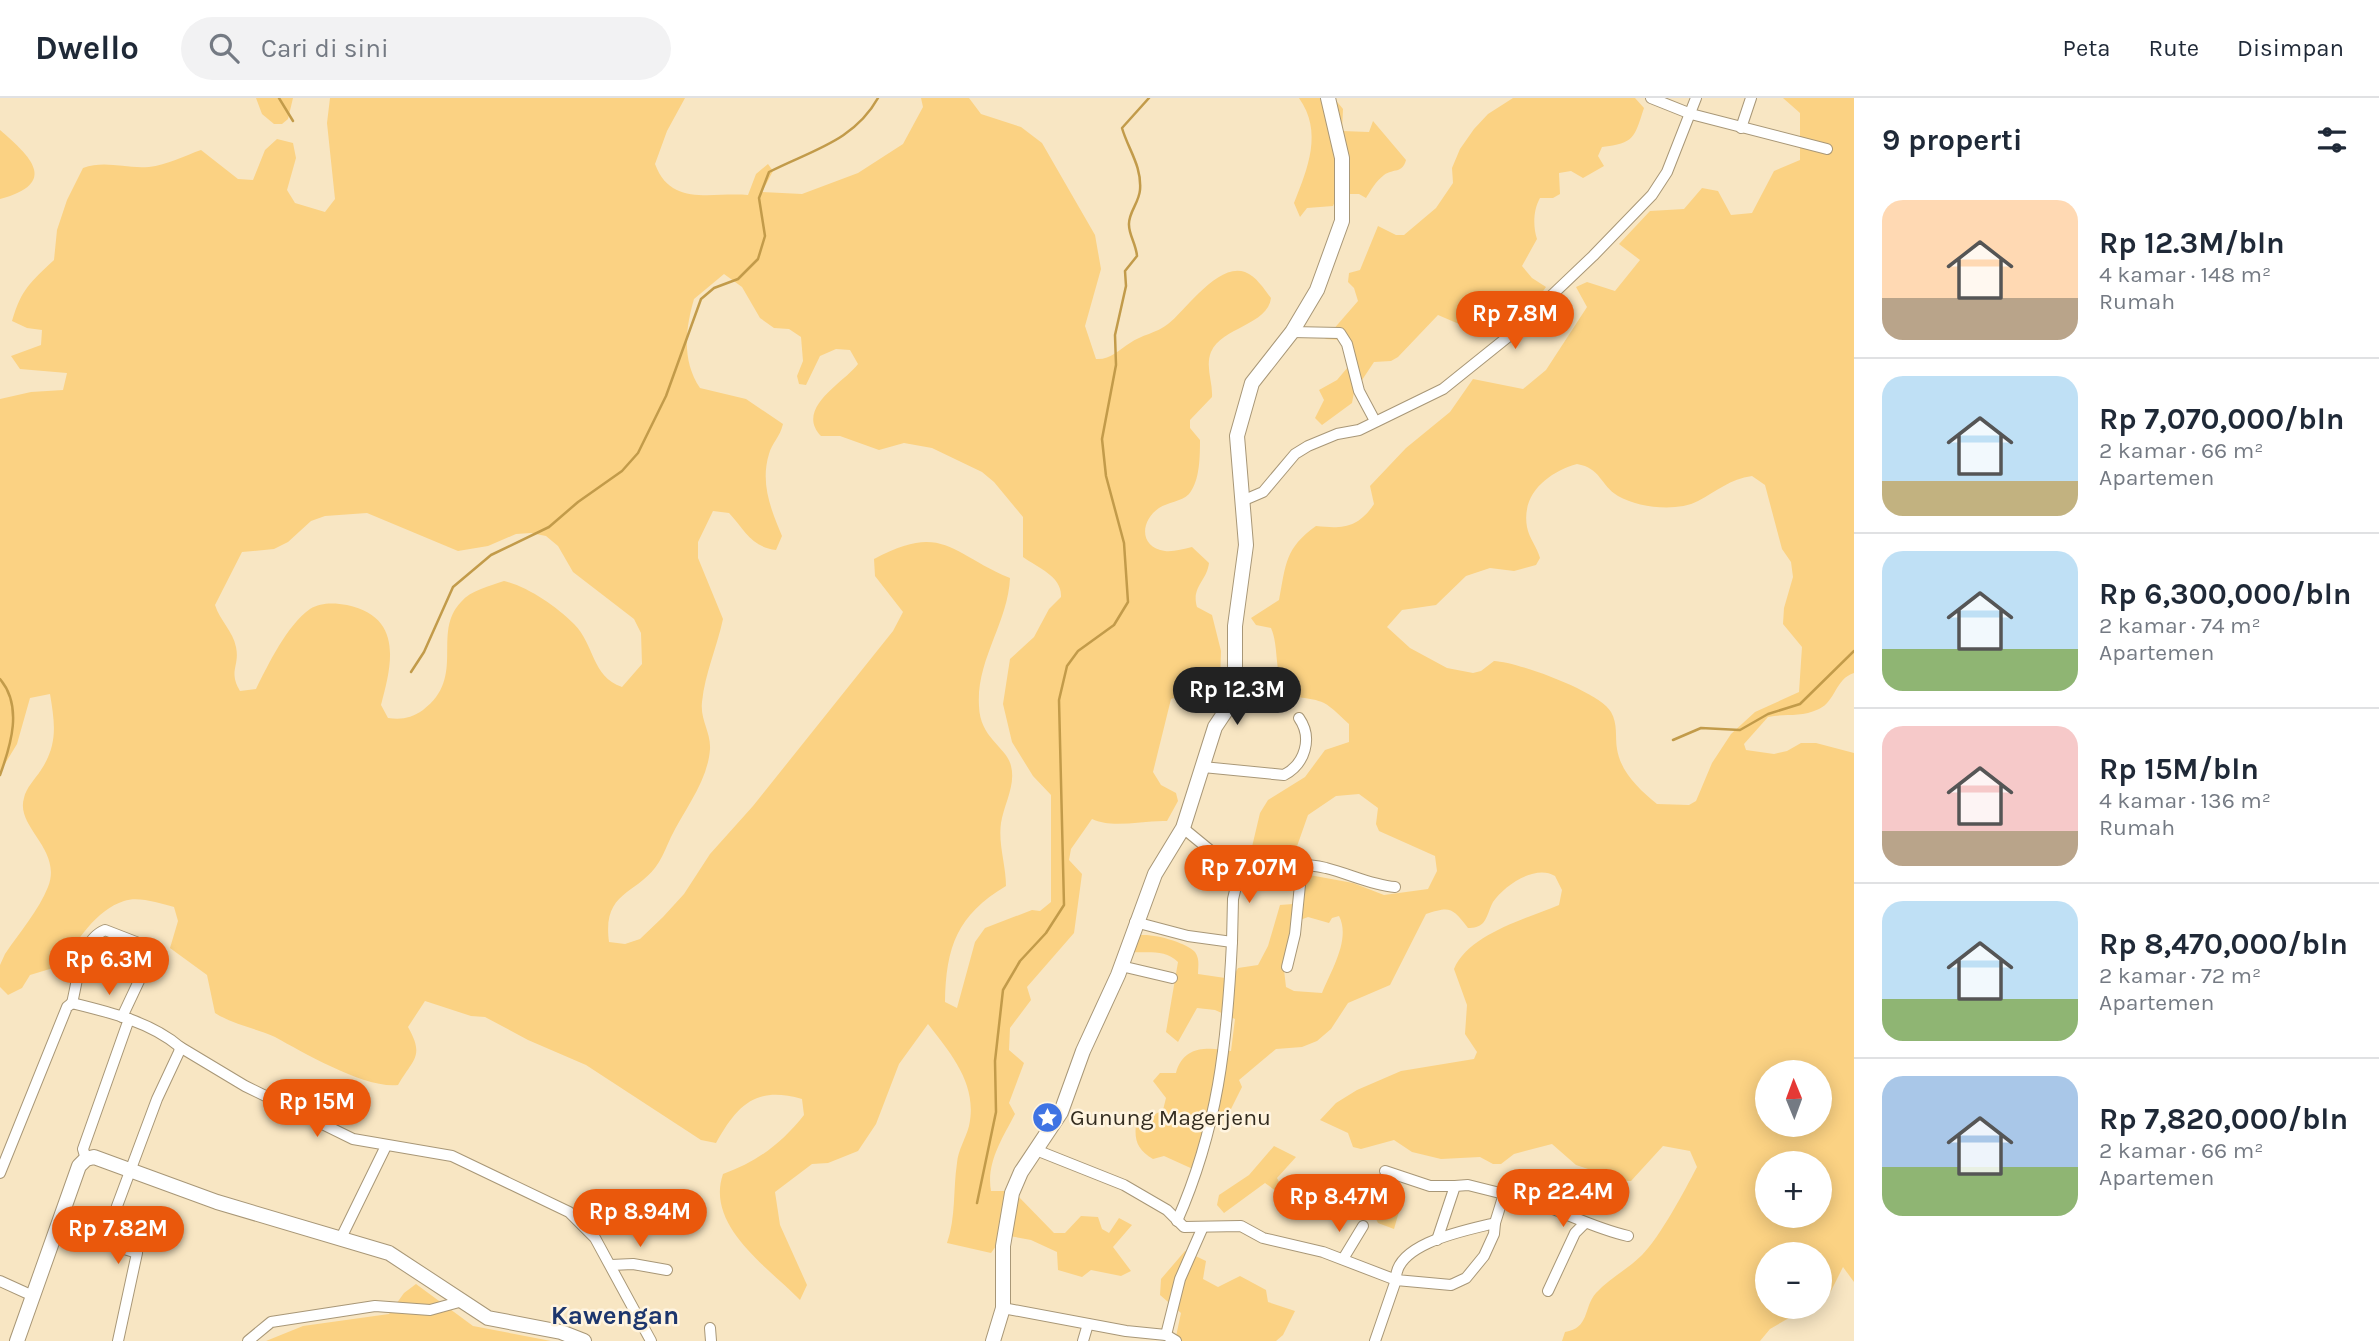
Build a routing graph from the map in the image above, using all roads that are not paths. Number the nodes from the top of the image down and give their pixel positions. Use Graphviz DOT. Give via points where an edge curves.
graph roads {
  1 [pos="1328,98"];
  2 [pos="1651,98"];
  3 [pos="1696,98"];
  4 [pos="1751,98"];
  5 [pos="1690,114"];
  6 [pos="1741,128"];
  7 [pos="1827,149"];
  8 [pos="1292,332"];
  9 [pos="1375,421"];
  10 [pos="1242,502"];
  11 [pos="1299,718"];
  12 [pos="1203,767"];
  13 [pos="1182,828"];
  14 [pos="1302,865"];
  15 [pos="1239,874"];
  16 [pos="1395,887"];
  17 [pos="1135,922"];
  18 [pos="1232,942"];
  19 [pos="1121,966"];
  20 [pos="1287,967"];
  21 [pos="1172,978"];
  22 [pos="72,1003"];
  23 [pos="125,1018"];
  24 [pos="180,1047"];
  25 [pos="386,1146"];
  26 [pos="1036,1150"];
  27 [pos="86,1159"];
  28 [pos="131,1170"];
  29 [pos="1385,1171"];
  30 [pos="0,1173"];
  31 [pos="1455,1186"];
  32 [pos="1504,1194"];
  33 [pos="1177,1221"];
  34 [pos="1495,1223"];
  35 [pos="1586,1223"];
  36 [pos="1363,1226"];
  37 [pos="56,1227"];
  38 [pos="1202,1229"];
  39 [pos="1628,1236"];
  40 [pos="341,1238"];
  41 [pos="1437,1240"];
  42 [pos="104,1241"];
  43 [pos="1343,1259"];
  44 [pos="611,1265"];
  45 [pos="667,1270"];
  46 [pos="1396,1280"];
  47 [pos="0,1281"];
  48 [pos="1548,1291"];
  49 [pos="33,1296"];
  50 [pos="459,1302"];
  51 [pos="1003,1308"];
  52 [pos="1088,1324"];
  53 [pos="710,1328"];
  54 [pos="1171,1338"];
  55 [pos="17,1341"];
  56 [pos="118,1341"];
  57 [pos="247,1341"];
  58 [pos="584,1341"];
  59 [pos="651,1341"];
  60 [pos="711,1341"];
  61 [pos="993,1341"];
  62 [pos="1083,1341"];
  63 [pos="1375,1341"];
  1 -- 8 [label="main road" via="1342,158 1342,221 1321,281"];
  2 -- 5 [label="street"];
  3 -- 5 [label="street"];
  4 -- 6 [label="street"];
  5 -- 6 [label="street"];
  5 -- 9 [label="street" via="1659,185 1600,250 1461,377"];
  6 -- 7 [label="street"];
  8 -- 9 [label="street" via="1340,333 1348,344 1359,391"];
  8 -- 10 [label="main road" via="1252,383 1242,410 1237,436"];
  9 -- 10 [label="street" via="1308,446 1295,454 1263,492"];
  10 -- 12 [label="main road" via="1246,545 1235,626 1237,688 1215,727"];
  11 -- 12 [label="street" via="1307,729 1308,742 1292,771 1284,775"];
  12 -- 13 [label="main road"];
  13 -- 15 [label="street"];
  13 -- 17 [label="main road" via="1164,853"];
  14 -- 15 [label="street"];
  14 -- 16 [label="street"];
  14 -- 20 [label="street"];
  15 -- 18 [label="street"];
  17 -- 18 [label="street"];
  17 -- 19 [label="main road"];
  18 -- 33 [label="street" via="1218,1098 1195,1180"];
  19 -- 21 [label="street"];
  19 -- 26 [label="main road" via="1061,1112"];
  22 -- 23 [label="street"];
  22 -- 23 [label="street" via="82,960 93,937 105,930 154,949"];
  22 -- 30 [label="street" via="60,1020"];
  23 -- 24 [label="street"];
  23 -- 27 [label="street" via="83,1149"];
  24 -- 25 [label="street" via="319,1123 353,1139"];
  24 -- 28 [label="street"];
  25 -- 40 [label="street"];
  25 -- 44 [label="street" via="452,1156 534,1193 586,1226"];
  26 -- 33 [label="street" via="1124,1185"];
  26 -- 51 [label="main road" via="1021,1172 1006,1220"];
  27 -- 28 [label="main road" via="94,1157"];
  27 -- 37 [label="main road" via="79,1166"];
  28 -- 40 [label="main road" via="217,1202"];
  28 -- 42 [label="street"];
  29 -- 31 [label="street" via="1430,1186"];
  31 -- 32 [label="street"];
  31 -- 41 [label="street"];
  32 -- 34 [label="street"];
  32 -- 35 [label="street" via="1558,1208"];
  33 -- 38 [label="street" via="1184,1227"];
  34 -- 41 [label="street"];
  34 -- 46 [label="street" via="1484,1256 1462,1282 1451,1286"];
  35 -- 39 [label="street"];
  35 -- 48 [label="street" via="1575,1233"];
  36 -- 43 [label="street"];
  37 -- 42 [label="street"];
  37 -- 49 [label="main road"];
  38 -- 43 [label="street" via="1241,1226 1263,1238"];
  38 -- 54 [label="street" via="1180,1279"];
  40 -- 50 [label="main road" via="402,1260"];
  41 -- 46 [label="street" via="1406,1256"];
  42 -- 56 [label="street" via="137,1253"];
  43 -- 46 [label="street"];
  44 -- 45 [label="street"];
  44 -- 59 [label="street"];
  46 -- 63 [label="street"];
  47 -- 49 [label="street"];
  49 -- 55 [label="main road"];
  50 -- 57 [label="street" via="430,1310 375,1306 271,1322"];
  50 -- 58 [label="main road" via="488,1318"];
  51 -- 52 [label="street"];
  51 -- 61 [label="main road"];
  52 -- 54 [label="street"];
  52 -- 62 [label="street"];
  53 -- 60 [label="street"];
}
